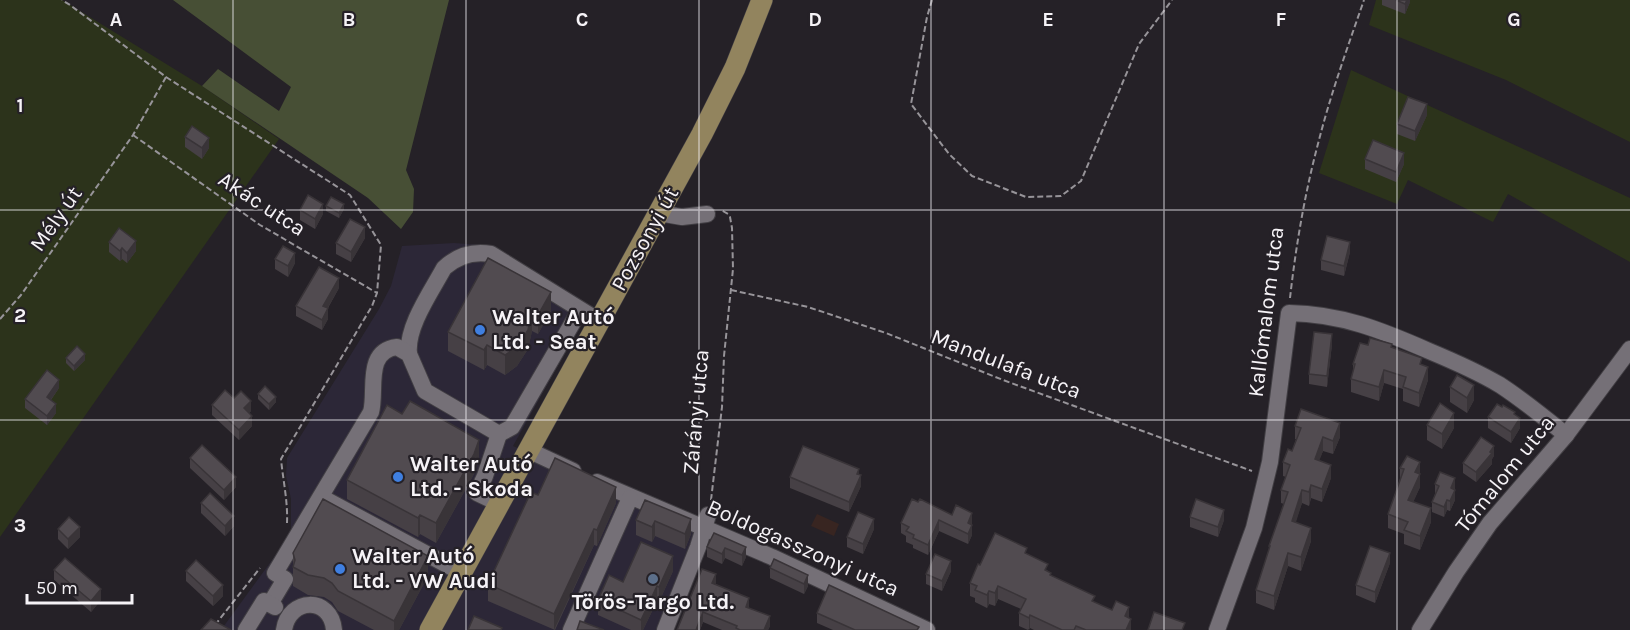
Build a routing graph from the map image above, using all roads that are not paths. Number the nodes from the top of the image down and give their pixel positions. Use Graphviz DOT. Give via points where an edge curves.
graph roads {
  1 [pos="762,0"];
  2 [pos="658,213"];
  3 [pos="707,214"];
  4 [pos="580,310"];
  5 [pos="600,321"];
  6 [pos="1630,349"];
  7 [pos="409,354"];
  8 [pos="499,434"];
  9 [pos="1566,435"];
  10 [pos="528,450"];
  11 [pos="321,496"];
  12 [pos="630,498"];
  13 [pos="500,504"];
  14 [pos="707,521"];
  15 [pos="426,544"];
  16 [pos="465,568"];
  17 [pos="270,604"];
  18 [pos="287,622"];
  19 [pos="246,630"];
  20 [pos="334,630"];
  21 [pos="430,630"];
  22 [pos="571,630"];
  23 [pos="665,630"];
  24 [pos="927,630"];
  25 [pos="1217,630"];
  26 [pos="1420,630"];
  1 -- 2 [label="main road, Pozsonyi út" via="735,68"];
  2 -- 3 [label="street" via="682,217"];
  2 -- 5 [label="main road, Pozsonyi út"];
  4 -- 5 [label="street"];
  4 -- 7 [label="street" via="491,254 467,254 444,268 412,327"];
  4 -- 8 [label="street" via="512,427"];
  5 -- 10 [label="main road, Pozsonyi út"];
  6 -- 9 [label="street, Tómalom utca"];
  7 -- 8 [label="street" via="425,391"];
  7 -- 11 [label="street" via="392,348 379,359 373,374 371,412"];
  8 -- 13 [label="street" via="477,493"];
  9 -- 25 [label="street, Kallómalom utca" via="1498,385 1460,364 1396,336 1338,317 1289,313 1270,462 1254,528"];
  9 -- 26 [label="street, Tómalom utca" via="1490,523"];
  10 -- 12 [label="street, Boldogasszonyi utca"];
  10 -- 13 [label="main road, Pozsonyi út"];
  11 -- 16 [label="street"];
  11 -- 17 [label="street" via="276,573 285,579"];
  12 -- 14 [label="street, Boldogasszonyi utca"];
  12 -- 22 [label="street"];
  13 -- 16 [label="main road, Pozsonyi út"];
  14 -- 23 [label="street"];
  14 -- 24 [label="street, Boldogasszonyi utca"];
  15 -- 16 [label="street"];
  16 -- 21 [label="main road, Pozsonyi út"];
  17 -- 18 [label="street"];
  17 -- 19 [label="street" via="264,601"];
  18 -- 20 [label="street" via="295,609 312,605 327,612"];
}
